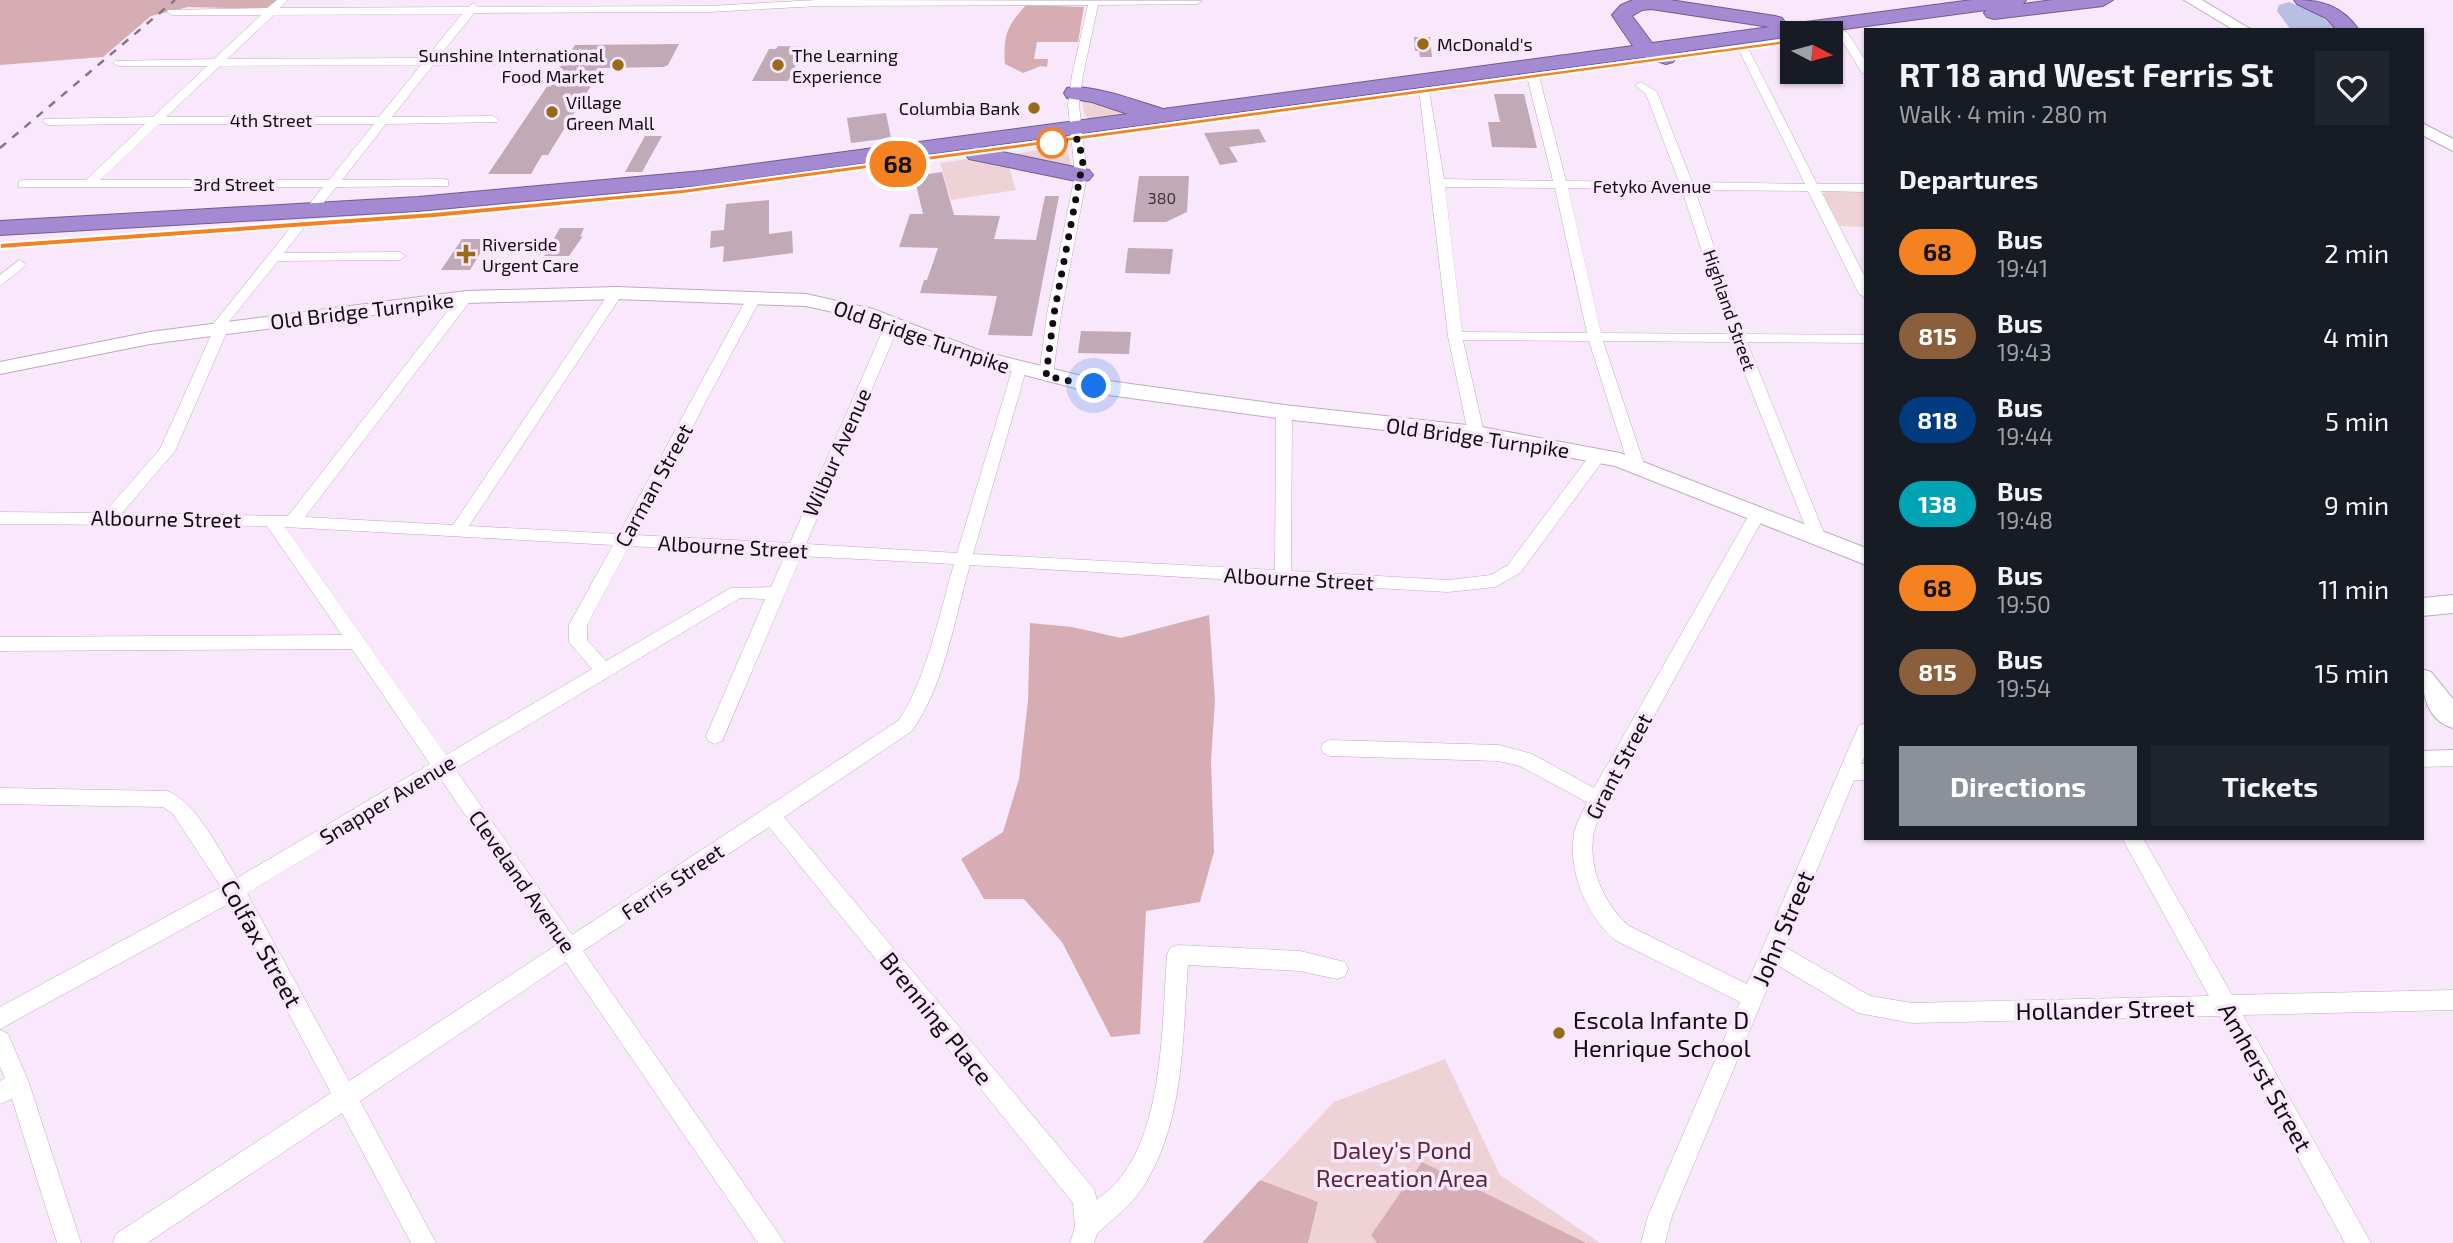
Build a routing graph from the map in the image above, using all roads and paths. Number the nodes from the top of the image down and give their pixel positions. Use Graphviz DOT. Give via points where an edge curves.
graph roads {
  1 [pos="283,0"];
  2 [pos="479,0"];
  3 [pos="2016,0"];
  4 [pos="2103,0"];
  5 [pos="2190,0"];
  6 [pos="2304,0"];
  7 [pos="1094,1"];
  8 [pos="1197,1"];
  9 [pos="470,11"];
  10 [pos="172,12"];
  11 [pos="268,13"];
  12 [pos="1962,24"];
  13 [pos="1872,28"];
  14 [pos="1895,28"];
  15 [pos="2241,28"];
  16 [pos="2347,28"];
  17 [pos="1862,30"];
  18 [pos="1780,43"];
  19 [pos="1743,48"];
  20 [pos="1864,50"];
  21 [pos="1658,55"];
  22 [pos="534,61"];
  23 [pos="429,62"];
  24 [pos="119,63"];
  25 [pos="215,64"];
  26 [pos="1533,76"];
  27 [pos="1641,85"];
  28 [pos="1423,91"];
  29 [pos="1075,93"];
  30 [pos="1175,114"];
  31 [pos="383,119"];
  32 [pos="493,120"];
  33 [pos="48,121"];
  34 [pos="155,121"];
  35 [pos="2424,129"];
  36 [pos="1077,134"];
  37 [pos="2453,146"];
  38 [pos="977,154"];
  39 [pos="1081,175"];
  40 [pos="444,183"];
  41 [pos="1438,183"];
  42 [pos="23,184"];
  43 [pos="89,184"];
  44 [pos="332,184"];
  45 [pos="1561,186"];
  46 [pos="1687,186"];
  47 [pos="1814,187"];
  48 [pos="1864,188"];
  49 [pos="305,218"];
  50 [pos="0,228"];
  51 [pos="0,246"];
  52 [pos="399,256"];
  53 [pos="274,257"];
  54 [pos="19,264"];
  55 [pos="0,282"];
  56 [pos="1864,290"];
  57 [pos="616,293"];
  58 [pos="755,296"];
  59 [pos="466,297"];
  60 [pos="893,323"];
  61 [pos="219,328"];
  62 [pos="1455,336"];
  63 [pos="1595,338"];
  64 [pos="1864,339"];
  65 [pos="1738,340"];
  66 [pos="0,368"];
  67 [pos="1019,370"];
  68 [pos="1046,376"];
  69 [pos="1284,412"];
  70 [pos="1476,433"];
  71 [pos="1599,455"];
  72 [pos="1636,464"];
  73 [pos="1758,513"];
  74 [pos="0,518"];
  75 [pos="109,518"];
  76 [pos="283,521"];
  77 [pos="458,530"];
  78 [pos="1818,538"];
  79 [pos="622,540"];
  80 [pos="793,549"];
  81 [pos="1864,556"];
  82 [pos="963,559"];
  83 [pos="1283,577"];
  84 [pos="775,593"];
  85 [pos="2453,604"];
  86 [pos="2424,607"];
  87 [pos="357,642"];
  88 [pos="0,644"];
  89 [pos="603,670"];
  90 [pos="2424,682"];
  91 [pos="2453,718"];
  92 [pos="715,736"];
  93 [pos="1864,738"];
  94 [pos="1330,748"];
  95 [pos="2453,758"];
  96 [pos="2424,759"];
  97 [pos="443,766"];
  98 [pos="1856,772"];
  99 [pos="0,796"];
  100 [pos="1598,799"];
  101 [pos="771,815"];
  102 [pos="2133,840"];
  103 [pos="234,890"];
  104 [pos="569,948"];
  105 [pos="1772,951"];
  106 [pos="1337,969"];
  107 [pos="1752,997"];
  108 [pos="2453,1000"];
  109 [pos="2226,1006"];
  110 [pos="0,1019"];
  111 [pos="0,1041"];
  112 [pos="9,1088"];
  113 [pos="347,1096"];
  114 [pos="1085,1235"];
  115 [pos="69,1243"];
  116 [pos="125,1243"];
  117 [pos="424,1243"];
  118 [pos="774,1243"];
  119 [pos="1653,1243"];
  120 [pos="2359,1243"];
  1 -- 11 [label="street"];
  2 -- 9 [label="street"];
  3 -- 13 [label="highway"];
  4 -- 12 [label="highway"];
  5 -- 15 [label="street"];
  6 -- 16 [label="highway" via="2333,14"];
  7 -- 8 [label="street"];
  7 -- 9 [label="street"];
  7 -- 29 [label="street"];
  9 -- 11 [label="street"];
  9 -- 23 [label="street"];
  10 -- 11 [label="street"];
  11 -- 25 [label="street"];
  12 -- 14 [label="highway"];
  17 -- 20 [label="street"];
  17 -- 21 [label="highway"];
  17 -- 21 [label="highway" via="1651,3 1628,8 1622,15"];
  18 -- 19 [label="highway"];
  19 -- 21 [label="highway"];
  19 -- 47 [label="street"];
  21 -- 26 [label="highway"];
  21 -- 30 [label="highway"];
  22 -- 23 [label="street"];
  23 -- 25 [label="street"];
  23 -- 31 [label="street"];
  24 -- 25 [label="street"];
  25 -- 34 [label="street"];
  26 -- 28 [label="highway"];
  26 -- 45 [label="street"];
  27 -- 46 [label="street, Highland Street" via="1651,92"];
  28 -- 36 [label="highway"];
  28 -- 41 [label="street"];
  29 -- 30 [label="highway" via="1101,95 1138,111"];
  29 -- 36 [label="street"];
  30 -- 36 [label="highway"];
  31 -- 32 [label="street, 4th Street"];
  31 -- 34 [label="street, 4th Street"];
  31 -- 44 [label="street"];
  33 -- 34 [label="street, 4th Street"];
  34 -- 43 [label="street"];
  35 -- 37 [label="street"];
  36 -- 38 [label="highway"];
  36 -- 39 [label="street"];
  36 -- 49 [label="highway"];
  38 -- 39 [label="highway"];
  38 -- 49 [label="highway" via="683,191"];
  39 -- 68 [label="street"];
  40 -- 44 [label="street, 3rd Street"];
  41 -- 45 [label="street, Fetyko Avenue"];
  41 -- 62 [label="street"];
  42 -- 43 [label="street, 3rd Street"];
  43 -- 44 [label="street, 3rd Street"];
  44 -- 49 [label="street"];
  45 -- 46 [label="street, Fetyko Avenue"];
  45 -- 63 [label="street"];
  46 -- 47 [label="street, Fetyko Avenue"];
  46 -- 65 [label="street, Highland Street"];
  47 -- 48 [label="street, Fetyko Avenue"];
  47 -- 56 [label="street"];
  49 -- 50 [label="highway"];
  49 -- 51 [label="highway"];
  49 -- 53 [label="street"];
  52 -- 53 [label="street"];
  53 -- 61 [label="street"];
  54 -- 55 [label="street"];
  57 -- 58 [label="street, Old Bridge Turnpike"];
  57 -- 59 [label="street, Old Bridge Turnpike"];
  57 -- 77 [label="street"];
  58 -- 60 [label="street, Old Bridge Turnpike" via="845,306"];
  58 -- 79 [label="street, Carman Street"];
  59 -- 61 [label="street, Old Bridge Turnpike"];
  59 -- 76 [label="street"];
  60 -- 67 [label="street, Old Bridge Turnpike"];
  60 -- 80 [label="street, Wilbur Avenue"];
  61 -- 66 [label="street, Old Bridge Turnpike"];
  61 -- 75 [label="street" via="167,451"];
  62 -- 63 [label="street"];
  62 -- 70 [label="street"];
  63 -- 65 [label="street"];
  63 -- 72 [label="street"];
  64 -- 65 [label="street"];
  65 -- 78 [label="street, Highland Street"];
  67 -- 68 [label="street, Old Bridge Turnpike"];
  67 -- 82 [label="street, Ferris Street"];
  68 -- 69 [label="street, Old Bridge Turnpike" via="1148,395"];
  69 -- 70 [label="street, Old Bridge Turnpike"];
  69 -- 83 [label="street"];
  70 -- 71 [label="street, Old Bridge Turnpike"];
  71 -- 72 [label="street, Old Bridge Turnpike"];
  71 -- 83 [label="street, Albourne Street" via="1514,569 1494,581 1448,586"];
  72 -- 73 [label="street, Old Bridge Turnpike"];
  73 -- 78 [label="street, Old Bridge Turnpike"];
  73 -- 100 [label="street, Grant Street"];
  74 -- 75 [label="street, Albourne Street"];
  75 -- 76 [label="street, Albourne Street"];
  76 -- 77 [label="street, Albourne Street"];
  76 -- 87 [label="street, Cleveland Avenue"];
  77 -- 79 [label="street, Albourne Street"];
  78 -- 81 [label="street, Old Bridge Turnpike"];
  79 -- 80 [label="street, Albourne Street"];
  79 -- 89 [label="street, Carman Street" via="578,625 578,642"];
  80 -- 82 [label="street, Albourne Street"];
  80 -- 84 [label="street, Wilbur Avenue"];
  82 -- 83 [label="street, Albourne Street"];
  82 -- 101 [label="street, Ferris Street" via="928,680 905,726"];
  84 -- 89 [label="street, Snapper Avenue" via="737,592"];
  84 -- 92 [label="street, Wilbur Avenue"];
  85 -- 86 [label="street"];
  87 -- 88 [label="street"];
  87 -- 97 [label="street, Cleveland Avenue"];
  89 -- 97 [label="street, Snapper Avenue"];
  90 -- 91 [label="street"];
  93 -- 98 [label="street, John Street"];
  94 -- 100 [label="street" via="1499,753 1525,760"];
  95 -- 96 [label="street"];
  97 -- 103 [label="street, Snapper Avenue"];
  97 -- 104 [label="street, Cleveland Avenue"];
  98 -- 105 [label="street, John Street"];
  99 -- 103 [label="street, Colfax Street" via="167,799 180,807"];
  100 -- 107 [label="street, Grant Street" via="1584,832 1584,868 1596,902 1614,926"];
  101 -- 104 [label="street, Ferris Street"];
  101 -- 114 [label="street, Brenning Place" via="1085,1198"];
  102 -- 109 [label="street, Amherst Street"];
  103 -- 110 [label="street, Snapper Avenue"];
  103 -- 113 [label="street, Colfax Street"];
  104 -- 113 [label="street, Ferris Street"];
  104 -- 118 [label="street, Cleveland Avenue"];
  105 -- 107 [label="street, John Street"];
  105 -- 109 [label="street, Hollander Street" via="1866,1006 1912,1013"];
  106 -- 114 [label="street" via="1300,961 1178,955 1166,1102 1130,1185"];
  107 -- 119 [label="street, John Street" via="1660,1216"];
  108 -- 109 [label="street, Hollander Street"];
  109 -- 120 [label="street, Amherst Street"];
  111 -- 112 [label="street"];
  112 -- 115 [label="street"];
  113 -- 116 [label="street, Ferris Street"];
  113 -- 117 [label="street, Colfax Street"];
}
